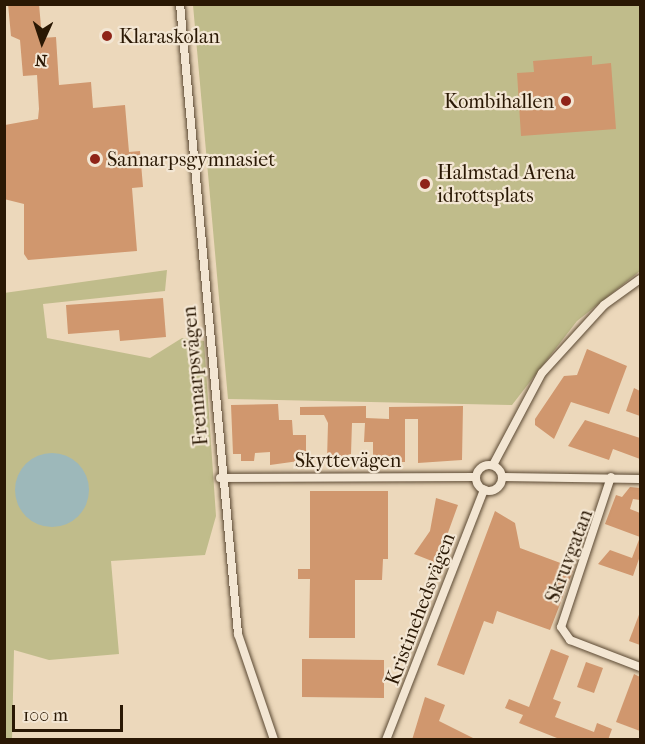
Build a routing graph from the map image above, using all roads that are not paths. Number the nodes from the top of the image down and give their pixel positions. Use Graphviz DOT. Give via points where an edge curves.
graph roads {
  1 [pos="180,4"];
  2 [pos="640,279"];
  3 [pos="494,465"];
  4 [pos="476,477"];
  5 [pos="502,477"];
  6 [pos="611,477"];
  7 [pos="220,478"];
  8 [pos="640,479"];
  9 [pos="484,490"];
  10 [pos="640,667"];
  11 [pos="274,740"];
  12 [pos="386,740"];
  1 -- 7 [label="street, Frennarpsvägen"];
  2 -- 3 [label="street" via="604,305 542,373"];
  3 -- 4 [label="street" via="481,467"];
  3 -- 5 [label="street"];
  4 -- 7 [label="street, Skyttevägen"];
  4 -- 9 [label="street"];
  5 -- 6 [label="street"];
  5 -- 9 [label="street" via="496,489"];
  6 -- 8 [label="street"];
  6 -- 10 [label="street, Skruvgatan" via="561,627 570,640"];
  7 -- 11 [label="street, Frennarpsvägen" via="238,634"];
  9 -- 12 [label="street, Kristinehedsvägen"];
}
